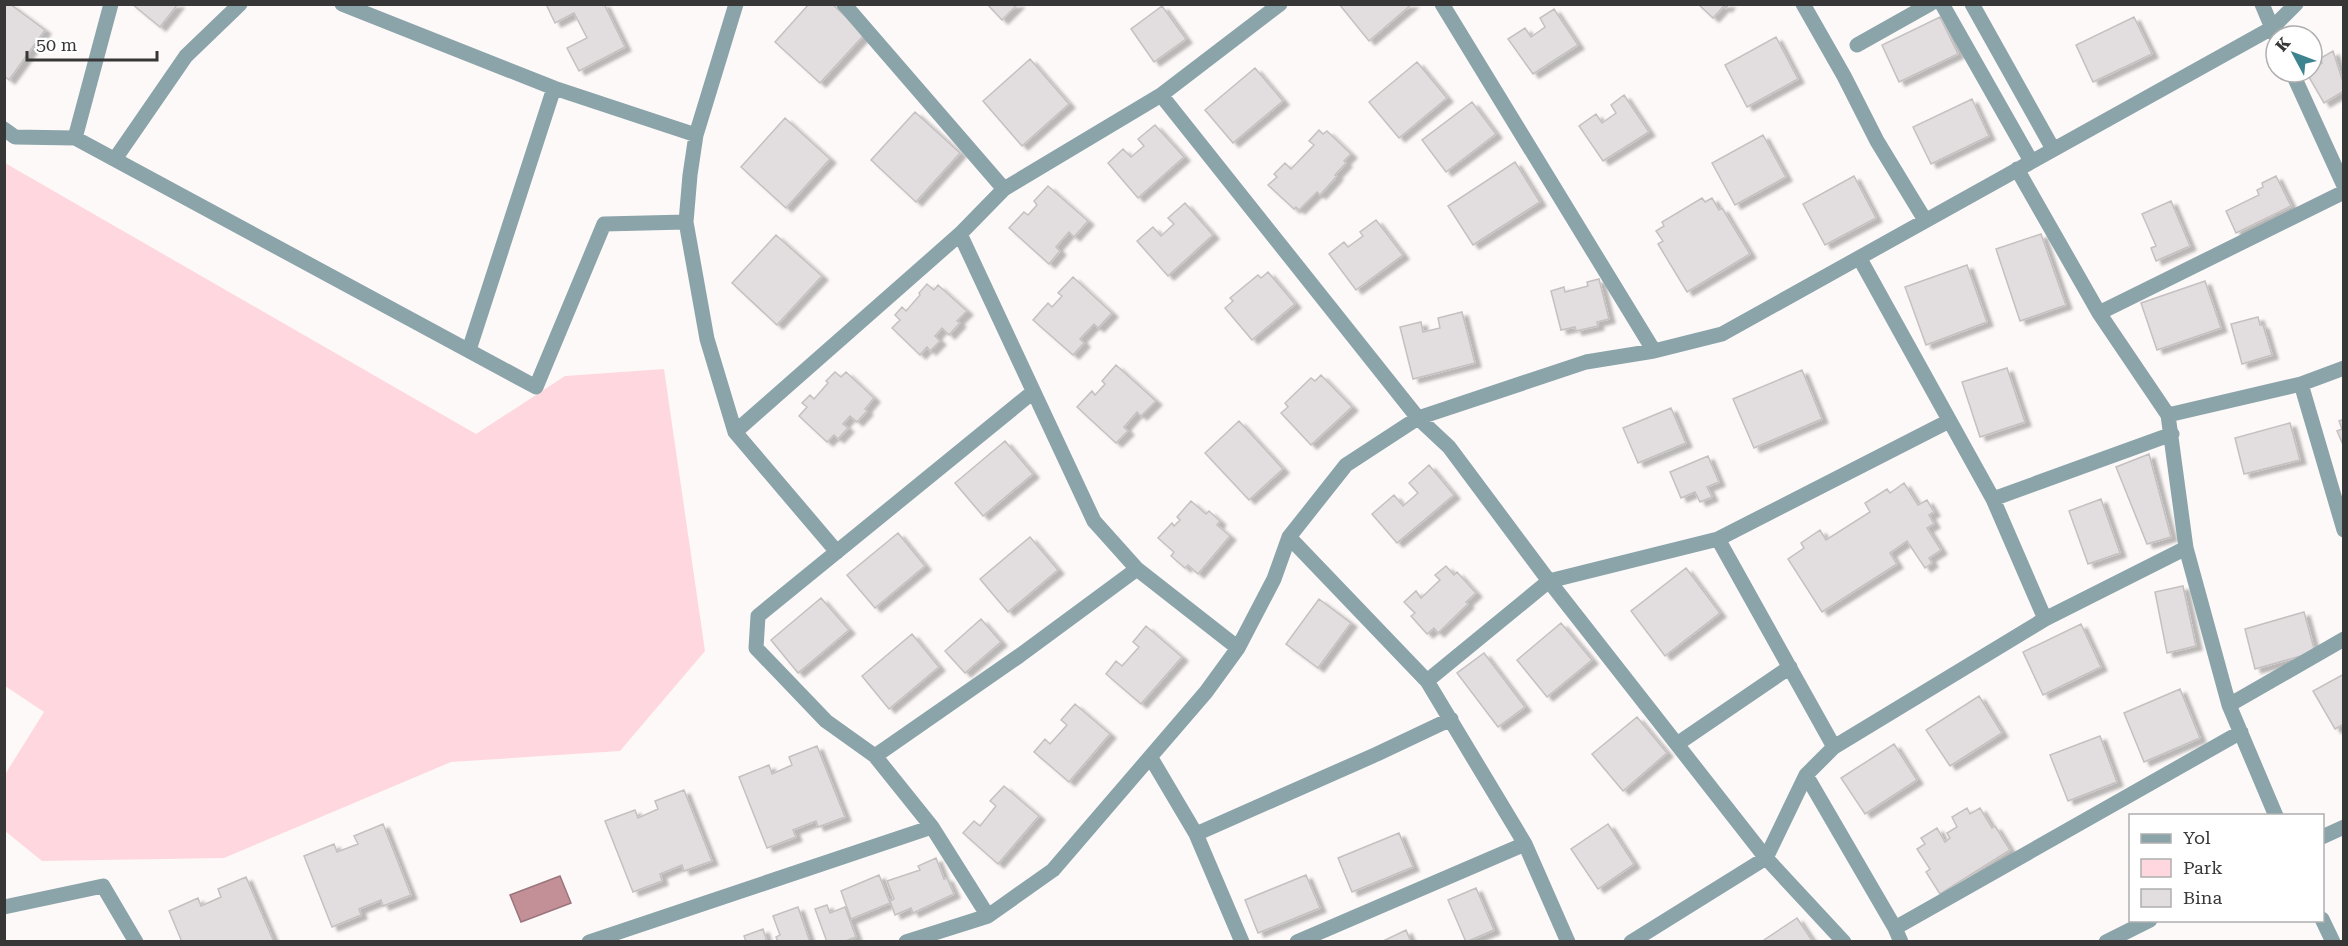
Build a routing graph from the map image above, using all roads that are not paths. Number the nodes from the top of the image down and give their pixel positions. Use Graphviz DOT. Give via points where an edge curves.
graph roads {
  1 [pos="111,4"];
  2 [pos="240,4"];
  3 [pos="342,4"];
  4 [pos="736,4"];
  5 [pos="844,4"];
  6 [pos="1280,4"];
  7 [pos="1442,4"];
  8 [pos="1803,4"];
  9 [pos="1930,4"];
  10 [pos="1942,4"];
  11 [pos="1972,4"];
  12 [pos="2262,4"];
  13 [pos="2296,4"];
  14 [pos="2270,24"];
  15 [pos="2281,24"];
  16 [pos="2264,38"];
  17 [pos="1857,45"];
  18 [pos="2297,84"];
  19 [pos="554,88"];
  20 [pos="1161,94"];
  21 [pos="4,129"];
  22 [pos="696,135"];
  23 [pos="75,138"];
  24 [pos="2053,149"];
  25 [pos="115,159"];
  26 [pos="2031,161"];
  27 [pos="2017,169"];
  28 [pos="2343,186"];
  29 [pos="1004,189"];
  30 [pos="2343,192"];
  31 [pos="1925,220"];
  32 [pos="687,222"];
  33 [pos="960,234"];
  34 [pos="1860,259"];
  35 [pos="2099,313"];
  36 [pos="469,350"];
  37 [pos="1654,351"];
  38 [pos="2343,368"];
  39 [pos="2301,384"];
  40 [pos="1033,392"];
  41 [pos="2168,415"];
  42 [pos="1418,418"];
  43 [pos="1949,421"];
  44 [pos="735,432"];
  45 [pos="2172,434"];
  46 [pos="1993,499"];
  47 [pos="2343,530"];
  48 [pos="1289,537"];
  49 [pos="1718,539"];
  50 [pos="2186,548"];
  51 [pos="837,552"];
  52 [pos="1137,569"];
  53 [pos="1549,581"];
  54 [pos="2045,619"];
  55 [pos="2343,639"];
  56 [pos="1238,648"];
  57 [pos="1790,667"];
  58 [pos="1427,681"];
  59 [pos="2229,705"];
  60 [pos="1451,719"];
  61 [pos="2241,732"];
  62 [pos="1677,744"];
  63 [pos="1834,747"];
  64 [pos="875,756"];
  65 [pos="1151,758"];
  66 [pos="1806,775"];
  67 [pos="2275,814"];
  68 [pos="932,827"];
  69 [pos="2343,827"];
  70 [pos="1196,834"];
  71 [pos="2324,836"];
  72 [pos="1525,844"];
  73 [pos="1766,858"];
  74 [pos="4,907"];
  75 [pos="988,916"];
  76 [pos="2148,922"];
  77 [pos="2323,922"];
  78 [pos="1898,935"];
  79 [pos="136,942"];
  80 [pos="589,942"];
  81 [pos="906,942"];
  82 [pos="1242,942"];
  83 [pos="1297,942"];
  84 [pos="1568,942"];
  85 [pos="1631,942"];
  86 [pos="1844,942"];
  87 [pos="2106,942"];
  88 [pos="2333,942"];
  1 -- 23 [label="street"];
  2 -- 25 [label="street" via="186,56"];
  3 -- 19 [label="street"];
  4 -- 22 [label="street"];
  5 -- 29 [label="street"];
  6 -- 20 [label="street"];
  7 -- 37 [label="street"];
  8 -- 31 [label="street"];
  9 -- 17 [label="street"];
  10 -- 26 [label="street"];
  11 -- 24 [label="street"];
  12 -- 14 [label="street"];
  13 -- 15 [label="street"];
  16 -- 24 [label="street"];
  18 -- 28 [label="street"];
  19 -- 22 [label="street"];
  19 -- 36 [label="street"];
  20 -- 29 [label="street"];
  20 -- 42 [label="street"];
  21 -- 23 [label="street" via="15,137"];
  22 -- 32 [label="street"];
  23 -- 25 [label="street"];
  24 -- 26 [label="street"];
  25 -- 36 [label="street"];
  26 -- 27 [label="street"];
  27 -- 31 [label="street"];
  27 -- 35 [label="street"];
  29 -- 33 [label="street"];
  30 -- 35 [label="street"];
  31 -- 34 [label="street"];
  32 -- 36 [label="street" via="604,224 537,387"];
  32 -- 44 [label="street" via="707,339"];
  33 -- 40 [label="street"];
  33 -- 44 [label="street"];
  34 -- 37 [label="street" via="1722,334"];
  34 -- 43 [label="street"];
  35 -- 41 [label="street"];
  37 -- 42 [label="street" via="1586,362"];
  38 -- 39 [label="street"];
  39 -- 41 [label="street"];
  39 -- 47 [label="street"];
  40 -- 51 [label="street"];
  40 -- 52 [label="street" via="1094,521"];
  41 -- 45 [label="street"];
  42 -- 48 [label="street" via="1346,465"];
  42 -- 53 [label="street" via="1449,447"];
  43 -- 46 [label="street"];
  43 -- 49 [label="street"];
  44 -- 51 [label="street"];
  45 -- 46 [label="street"];
  45 -- 50 [label="street"];
  46 -- 54 [label="street"];
  48 -- 56 [label="street" via="1274,579"];
  48 -- 58 [label="street"];
  49 -- 53 [label="street"];
  49 -- 57 [label="street"];
  50 -- 54 [label="street"];
  50 -- 59 [label="street"];
  51 -- 64 [label="street" via="758,616 756,648 825,721"];
  52 -- 56 [label="street"];
  52 -- 64 [label="street"];
  53 -- 58 [label="street"];
  53 -- 62 [label="street"];
  54 -- 63 [label="street"];
  55 -- 59 [label="street"];
  56 -- 65 [label="street"];
  57 -- 62 [label="street"];
  57 -- 63 [label="street"];
  58 -- 60 [label="street"];
  59 -- 61 [label="street"];
  60 -- 70 [label="street"];
  60 -- 72 [label="street"];
  61 -- 67 [label="street"];
  61 -- 78 [label="street"];
  62 -- 73 [label="street"];
  63 -- 66 [label="street"];
  64 -- 68 [label="street"];
  65 -- 70 [label="street"];
  65 -- 75 [label="street" via="1053,870"];
  66 -- 73 [label="street"];
  66 -- 78 [label="street"];
  68 -- 75 [label="street"];
  68 -- 80 [label="street"];
  69 -- 71 [label="street"];
  70 -- 82 [label="street"];
  72 -- 83 [label="street"];
  72 -- 84 [label="street"];
  73 -- 85 [label="street"];
  73 -- 86 [label="street"];
  74 -- 79 [label="street" via="103,886"];
  75 -- 81 [label="street"];
  76 -- 87 [label="street"];
  77 -- 88 [label="street"];
}
